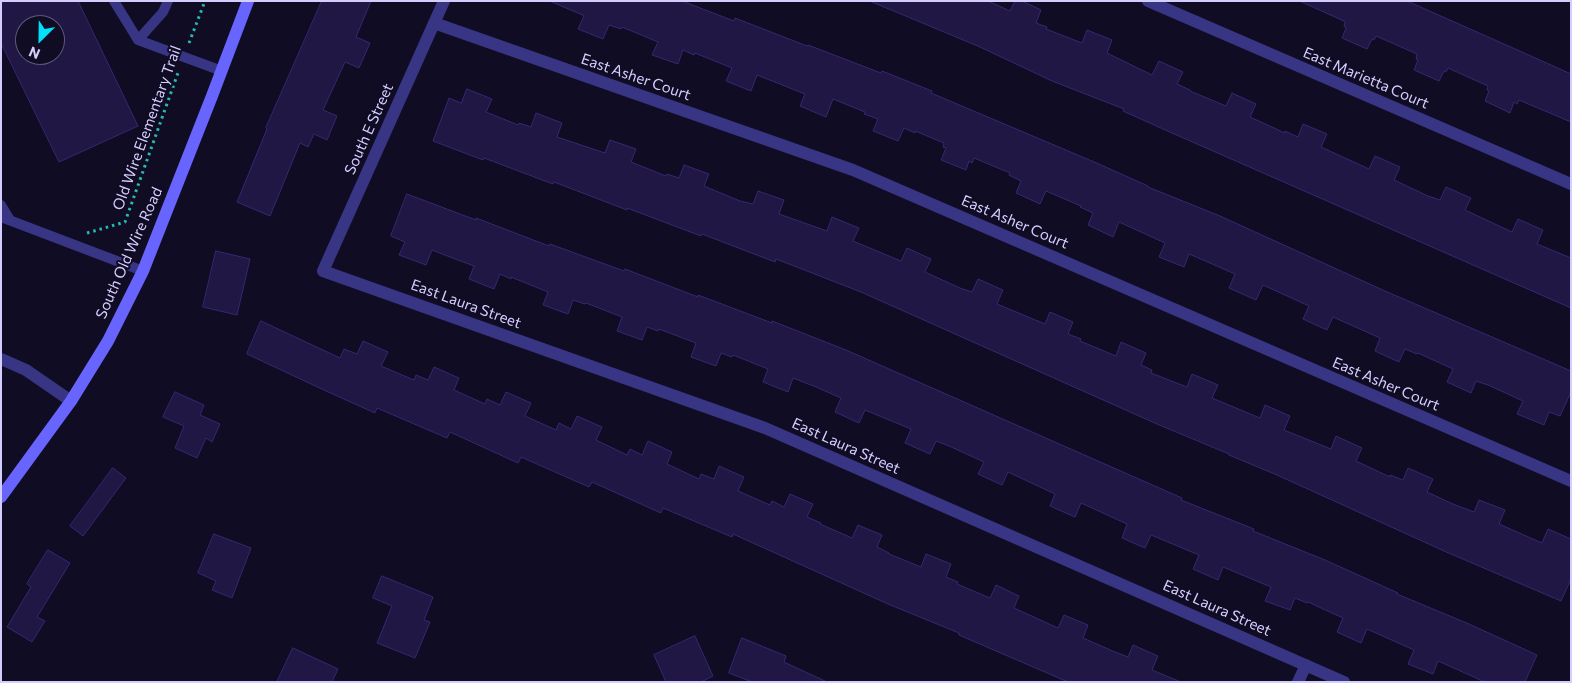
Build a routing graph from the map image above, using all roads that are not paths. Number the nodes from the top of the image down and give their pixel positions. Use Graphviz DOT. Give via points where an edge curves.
graph roads {
  1 [pos="114,1"];
  2 [pos="168,1"];
  3 [pos="248,1"];
  4 [pos="444,1"];
  5 [pos="1148,1"];
  6 [pos="434,23"];
  7 [pos="138,40"];
  8 [pos="222,71"];
  9 [pos="1571,184"];
  10 [pos="1,205"];
  11 [pos="6,219"];
  12 [pos="143,271"];
  13 [pos="323,271"];
  14 [pos="1,359"];
  15 [pos="71,401"];
  16 [pos="1571,481"];
  17 [pos="1,497"];
  18 [pos="1306,665"];
  19 [pos="1298,682"];
  20 [pos="1344,682"];
  1 -- 7 [label="lane"];
  2 -- 7 [label="lane" via="163,12"];
  3 -- 8 [label="street, South Old Wire Road"];
  4 -- 6 [label="street, South E Street"];
  5 -- 9 [label="street, East Marietta Court"];
  6 -- 13 [label="street, South E Street"];
  6 -- 16 [label="street, East Asher Court" via="852,170"];
  7 -- 8 [label="lane"];
  8 -- 12 [label="street, South Old Wire Road"];
  10 -- 11 [label="lane"];
  11 -- 12 [label="lane"];
  12 -- 15 [label="street, South Old Wire Road" via="108,341"];
  13 -- 18 [label="street, East Laura Street" via="765,428"];
  14 -- 15 [label="street" via="26,370"];
  15 -- 17 [label="street, South Old Wire Road"];
  18 -- 19 [label="street"];
  18 -- 20 [label="street, East Laura Street"];
}
